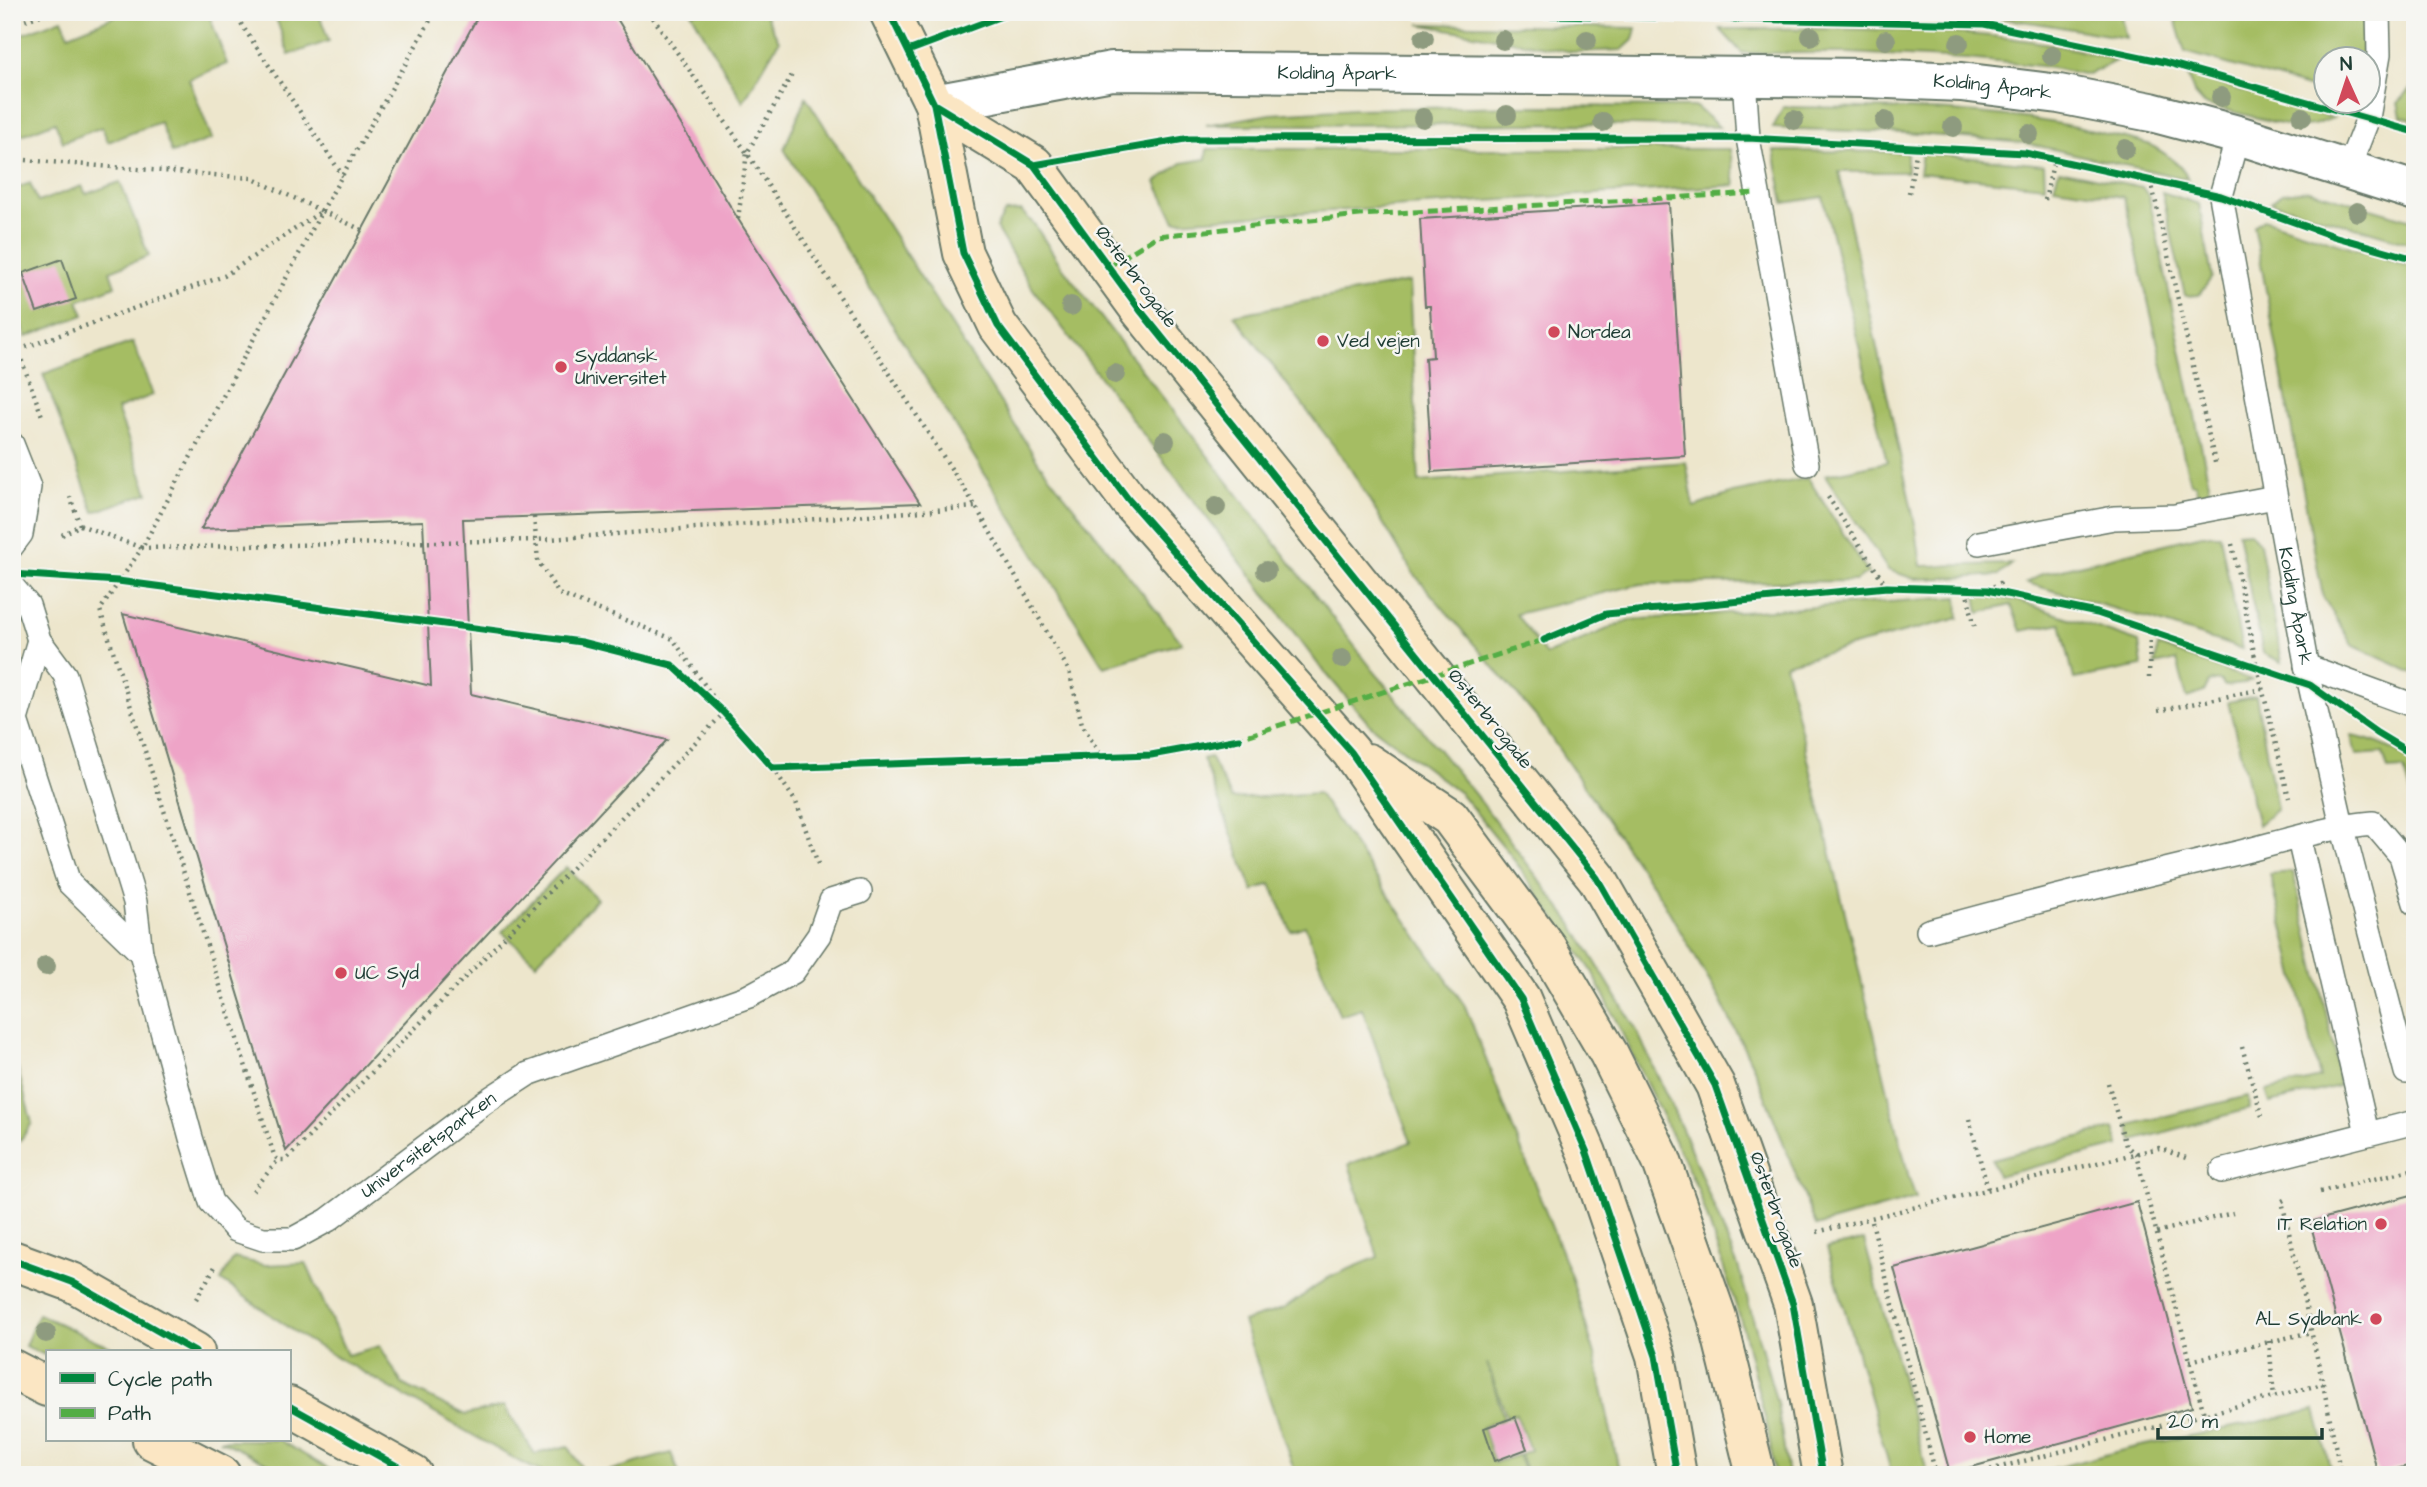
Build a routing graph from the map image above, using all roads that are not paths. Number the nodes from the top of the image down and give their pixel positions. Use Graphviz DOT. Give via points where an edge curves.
graph roads {
  1 [pos="889,12"];
  2 [pos="2378,12"];
  3 [pos="1744,78"];
  4 [pos="934,104"];
  5 [pos="2238,135"];
  6 [pos="2348,169"];
  7 [pos="2415,191"];
  8 [pos="12,444"];
  9 [pos="1807,464"];
  10 [pos="2275,497"];
  11 [pos="1979,543"];
  12 [pos="12,546"];
  13 [pos="12,586"];
  14 [pos="39,640"];
  15 [pos="2306,666"];
  16 [pos="2415,706"];
  17 [pos="1351,752"];
  18 [pos="2342,825"];
  19 [pos="2299,839"];
  20 [pos="860,892"];
  21 [pos="2415,902"];
  22 [pos="1928,931"];
  23 [pos="141,953"];
  24 [pos="2406,1072"];
  25 [pos="2415,1122"];
  26 [pos="2367,1133"];
  27 [pos="2222,1171"];
  28 [pos="12,1260"];
  29 [pos="191,1350"];
  30 [pos="12,1369"];
  31 [pos="46,1386"];
  32 [pos="290,1407"];
  33 [pos="156,1442"];
  34 [pos="221,1475"];
  35 [pos="413,1475"];
  36 [pos="1677,1475"];
  37 [pos="1756,1475"];
  38 [pos="1823,1475"];
  1 -- 4 [label="main road"];
  2 -- 6 [label="lane" via="2379,54 2368,118"];
  3 -- 4 [label="street, Kolding Åpark" via="1112,71"];
  3 -- 5 [label="street, Kolding Åpark" via="1974,84 2059,94"];
  3 -- 9 [label="lane" via="1748,138"];
  4 -- 17 [label="main road" via="963,253 998,326 1128,499"];
  4 -- 38 [label="main road, Østerbrogade" via="1034,165 1140,310 1597,878 1715,1086 1793,1304"];
  5 -- 6 [label="street, Kolding Åpark"];
  5 -- 10 [label="lane, Kolding Åpark" via="2221,196"];
  6 -- 7 [label="street, Kolding Åpark"];
  8 -- 12 [label="lane" via="29,487 21,534"];
  10 -- 11 [label="lane" via="2175,516 2114,518"];
  10 -- 15 [label="lane, Kolding Åpark"];
  13 -- 14 [label="lane, Universitetsparken" via="28,605"];
  14 -- 23 [label="lane, Universitetsparken" via="65,675 135,902"];
  14 -- 23 [label="lane" via="16,720 60,858 69,883"];
  15 -- 16 [label="lane"];
  15 -- 18 [label="lane, Kolding Åpark"];
  17 -- 36 [label="main road" via="1521,999 1587,1153 1656,1356"];
  17 -- 37 [label="main road" via="1450,817 1547,948 1609,1054 1661,1160 1717,1317"];
  18 -- 19 [label="lane"];
  18 -- 21 [label="lane" via="2373,823 2388,838 2401,856"];
  18 -- 24 [label="lane, Kolding Åpark"];
  19 -- 22 [label="lane" via="2053,896"];
  19 -- 26 [label="lane"];
  20 -- 23 [label="lane, Universitetsparken" via="831,901 820,935 793,972 749,996 528,1074 328,1220 293,1239 263,1239 236,1230 211,1202"];
  25 -- 26 [label="lane"];
  26 -- 27 [label="lane"];
  28 -- 29 [label="main road" via="72,1282"];
  30 -- 31 [label="main road"];
  32 -- 35 [label="main road"];
  33 -- 34 [label="main road"];
}
